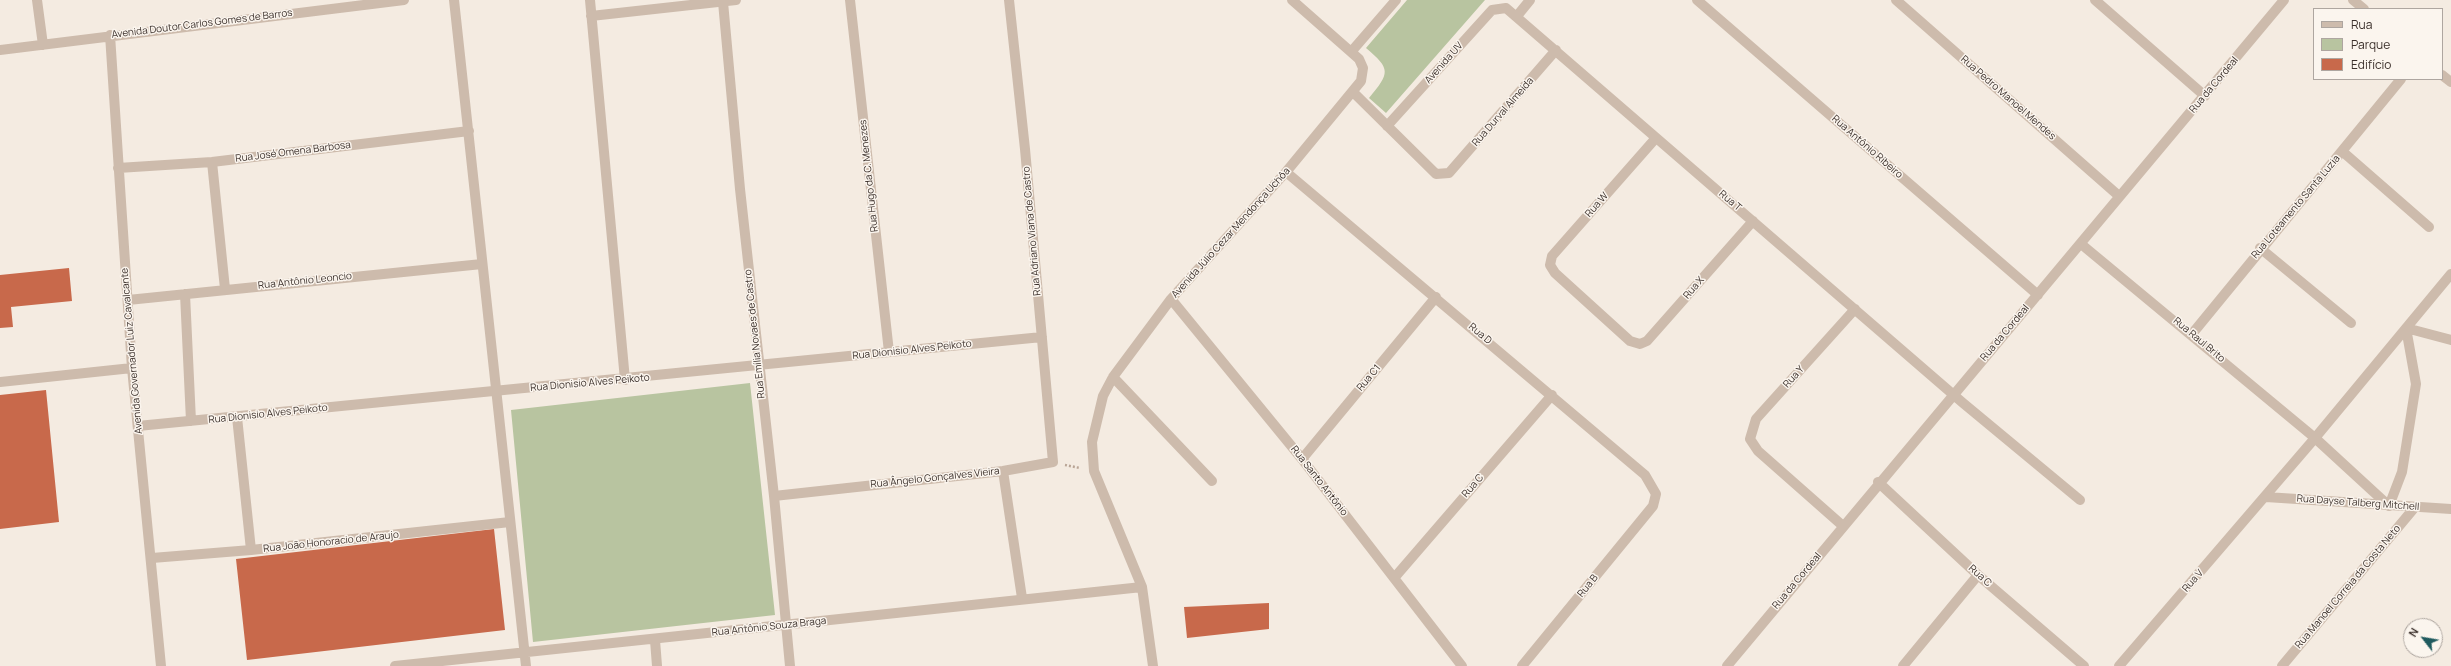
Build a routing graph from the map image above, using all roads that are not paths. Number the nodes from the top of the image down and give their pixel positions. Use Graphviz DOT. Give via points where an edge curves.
graph roads {
  1 [pos="37,0"];
  2 [pos="404,0"];
  3 [pos="454,0"];
  4 [pos="590,0"];
  5 [pos="736,0"];
  6 [pos="850,0"];
  7 [pos="1009,0"];
  8 [pos="1292,0"];
  9 [pos="1396,0"];
  10 [pos="1530,0"];
  11 [pos="1697,0"];
  12 [pos="1896,0"];
  13 [pos="2095,0"];
  14 [pos="2284,0"];
  15 [pos="2353,0"];
  16 [pos="723,2"];
  17 [pos="1506,8"];
  18 [pos="2363,8"];
  19 [pos="591,16"];
  20 [pos="1517,16"];
  21 [pos="110,35"];
  22 [pos="43,45"];
  23 [pos="0,50"];
  24 [pos="1556,50"];
  25 [pos="1351,52"];
  26 [pos="2443,76"];
  27 [pos="2400,80"];
  28 [pos="2451,82"];
  29 [pos="1354,93"];
  30 [pos="2205,96"];
  31 [pos="1387,126"];
  32 [pos="469,131"];
  33 [pos="1655,139"];
  34 [pos="2343,152"];
  35 [pos="212,162"];
  36 [pos="118,168"];
  37 [pos="1286,172"];
  38 [pos="2119,196"];
  39 [pos="1753,221"];
  40 [pos="2429,227"];
  41 [pos="2081,244"];
  42 [pos="2260,248"];
  43 [pos="482,264"];
  44 [pos="2451,274"];
  45 [pos="225,289"];
  46 [pos="185,294"];
  47 [pos="2038,295"];
  48 [pos="1436,297"];
  49 [pos="1170,299"];
  50 [pos="128,300"];
  51 [pos="1855,309"];
  52 [pos="2351,323"];
  53 [pos="2406,328"];
  54 [pos="2192,334"];
  55 [pos="1042,337"];
  56 [pos="2451,340"];
  57 [pos="1630,341"];
  58 [pos="889,352"];
  59 [pos="758,367"];
  60 [pos="132,368"];
  61 [pos="1113,377"];
  62 [pos="625,380"];
  63 [pos="0,382"];
  64 [pos="496,391"];
  65 [pos="1953,394"];
  66 [pos="1552,395"];
  67 [pos="237,417"];
  68 [pos="191,422"];
  69 [pos="138,426"];
  70 [pos="2315,438"];
  71 [pos="1302,459"];
  72 [pos="1053,462"];
  73 [pos="1003,471"];
  74 [pos="1212,481"];
  75 [pos="1878,482"];
  76 [pos="774,496"];
  77 [pos="2266,496"];
  78 [pos="2080,500"];
  79 [pos="1653,506"];
  80 [pos="2389,506"];
  81 [pos="2415,507"];
  82 [pos="2451,509"];
  83 [pos="510,522"];
  84 [pos="1843,526"];
  85 [pos="251,550"];
  86 [pos="152,558"];
  87 [pos="1978,575"];
  88 [pos="1395,577"];
  89 [pos="1142,587"];
  90 [pos="1022,598"];
  91 [pos="786,625"];
  92 [pos="655,640"];
  93 [pos="525,653"];
  94 [pos="161,666"];
  95 [pos="399,666"];
  96 [pos="526,666"];
  97 [pos="657,666"];
  98 [pos="790,666"];
  99 [pos="1152,666"];
  100 [pos="1462,666"];
  101 [pos="1522,666"];
  102 [pos="1727,666"];
  103 [pos="1903,666"];
  104 [pos="2084,666"];
  105 [pos="2119,666"];
  106 [pos="2282,666"];
  1 -- 22 [label="street"];
  2 -- 21 [label="street, Avenida Doutor Carlos Gomes de Barros"];
  3 -- 32 [label="street"];
  4 -- 19 [label="street"];
  5 -- 16 [label="street"];
  6 -- 58 [label="street, Rua Hugo da C. Menezes"];
  7 -- 55 [label="street, Rua Adriano Viana de Castro"];
  8 -- 25 [label="street"];
  9 -- 25 [label="street"];
  10 -- 20 [label="street"];
  11 -- 47 [label="street, Rua Antônio Ribeiro"];
  12 -- 38 [label="street, Rua Pedro Manoel Mendes"];
  13 -- 30 [label="street"];
  14 -- 30 [label="street, Rua da Cordeal"];
  15 -- 18 [label="street"];
  16 -- 19 [label="street"];
  16 -- 59 [label="street, Rua Emília Novaes de Castro"];
  17 -- 20 [label="street, Rua T"];
  17 -- 31 [label="street, Avenida UV" via="1492,10"];
  19 -- 62 [label="street"];
  20 -- 24 [label="street, Rua T"];
  21 -- 22 [label="street, Avenida Doutor Carlos Gomes de Barros"];
  21 -- 36 [label="street, Avenida Governador Luiz Cavalcante"];
  22 -- 23 [label="street, Avenida Doutor Carlos Gomes de Barros"];
  24 -- 31 [label="street, Rua Durval Almeida" via="1449,173 1436,174"];
  24 -- 33 [label="street, Rua T"];
  25 -- 29 [label="street, Avenida Júlio Cezar Mendonça Uchôa" via="1359,59 1363,68 1361,81"];
  26 -- 28 [label="street"];
  27 -- 34 [label="street, Rua Loteamento Santa Luzia"];
  29 -- 31 [label="street"];
  29 -- 37 [label="street, Avenida Júlio Cezar Mendonça Uchôa"];
  30 -- 38 [label="street, Rua da Cordeal"];
  32 -- 35 [label="street, Rua José Omena Barbosa"];
  32 -- 43 [label="street"];
  33 -- 39 [label="street, Rua T"];
  33 -- 57 [label="street, Rua W" via="1552,256 1550,265 1555,273"];
  34 -- 40 [label="street"];
  34 -- 42 [label="street, Rua Loteamento Santa Luzia"];
  35 -- 36 [label="street, Rua José Omena Barbosa"];
  35 -- 45 [label="street"];
  36 -- 50 [label="street, Avenida Governador Luiz Cavalcante"];
  37 -- 48 [label="street, Rua D"];
  37 -- 49 [label="street, Avenida Júlio Cezar Mendonça Uchôa"];
  38 -- 41 [label="street, Rua da Cordeal"];
  39 -- 51 [label="street, Rua T"];
  39 -- 57 [label="street, Rua X" via="1647,341 1640,344"];
  41 -- 47 [label="street, Rua da Cordeal"];
  41 -- 54 [label="street, Rua Raul Brito"];
  42 -- 52 [label="street"];
  42 -- 54 [label="street, Rua Loteamento Santa Luzia"];
  43 -- 45 [label="street, Rua Antônio Leoncio"];
  43 -- 64 [label="street"];
  44 -- 53 [label="street"];
  45 -- 46 [label="street, Rua Antônio Leoncio"];
  46 -- 50 [label="street, Rua Antônio Leoncio"];
  46 -- 68 [label="street"];
  47 -- 65 [label="street, Rua da Cordeal"];
  48 -- 66 [label="street, Rua D"];
  48 -- 71 [label="street, Rua C1"];
  49 -- 61 [label="street, Avenida Júlio Cezar Mendonça Uchôa"];
  49 -- 71 [label="street, Rua Santo Antônio"];
  50 -- 60 [label="street, Avenida Governador Luiz Cavalcante"];
  51 -- 65 [label="street, Rua T"];
  51 -- 84 [label="street, Rua Y" via="1756,419 1750,439 1758,451"];
  53 -- 56 [label="street"];
  53 -- 70 [label="street"];
  53 -- 80 [label="street" via="2416,384 2402,472"];
  54 -- 70 [label="street, Rua Raul Brito"];
  55 -- 58 [label="street, Rua Dionisio Alves Peikoto"];
  55 -- 72 [label="street, Rua Adriano Viana de Castro"];
  58 -- 59 [label="street, Rua Dionisio Alves Peikoto"];
  59 -- 62 [label="street, Rua Dionisio Alves Peikoto"];
  59 -- 76 [label="street, Rua Emília Novaes de Castro"];
  60 -- 63 [label="street"];
  60 -- 69 [label="street, Avenida Governador Luiz Cavalcante"];
  61 -- 74 [label="street"];
  61 -- 89 [label="street, Avenida Júlio Cezar Mendonça Uchôa" via="1103,396 1092,442 1094,471"];
  62 -- 64 [label="street, Rua Dionisio Alves Peikoto"];
  64 -- 67 [label="street, Rua Dionisio Alves Peikoto"];
  64 -- 83 [label="street"];
  65 -- 75 [label="street, Rua da Cordeal"];
  65 -- 78 [label="street, Rua T"];
  66 -- 79 [label="street, Rua D" via="1645,475 1656,494"];
  66 -- 88 [label="street, Rua C"];
  67 -- 68 [label="street, Rua Dionisio Alves Peikoto"];
  67 -- 85 [label="street"];
  68 -- 69 [label="street, Rua Dionisio Alves Peikoto"];
  69 -- 86 [label="street, Avenida Governador Luiz Cavalcante"];
  70 -- 77 [label="street"];
  70 -- 80 [label="street, Rua Raul Brito"];
  71 -- 88 [label="street, Rua Santo Antônio"];
  72 -- 73 [label="street, Rua Ângelo Gonçalves Vieira"];
  73 -- 76 [label="street, Rua Ângelo Gonçalves Vieira"];
  73 -- 90 [label="street"];
  75 -- 84 [label="street, Rua da Cordeal"];
  75 -- 87 [label="street, Rua C"];
  76 -- 91 [label="street, Rua Emília Novaes de Castro"];
  77 -- 80 [label="street, Rua Dayse Talberg Mitchell"];
  77 -- 105 [label="street, Rua V"];
  79 -- 101 [label="street, Rua B"];
  80 -- 81 [label="street, Rua Dayse Talberg Mitchell"];
  81 -- 82 [label="street, Rua Dayse Talberg Mitchell"];
  81 -- 106 [label="street, Rua Manoel Correia da Costa Neto"];
  83 -- 85 [label="street, Rua João Honoracio de Araujo"];
  83 -- 93 [label="street"];
  84 -- 102 [label="street, Rua da Cordeal"];
  85 -- 86 [label="street, Rua João Honoracio de Araujo"];
  86 -- 94 [label="street, Avenida Governador Luiz Cavalcante"];
  87 -- 103 [label="street"];
  87 -- 104 [label="street, Rua C"];
  88 -- 100 [label="street, Rua Santo Antônio"];
  89 -- 90 [label="street, Rua Antônio Souza Braga"];
  89 -- 99 [label="street, Avenida Júlio Cezar Mendonça Uchôa"];
  90 -- 91 [label="street, Rua Antônio Souza Braga"];
  91 -- 92 [label="street, Rua Antônio Souza Braga"];
  91 -- 98 [label="street, Rua Emília Novaes de Castro"];
  92 -- 93 [label="street, Rua Antônio Souza Braga"];
  92 -- 97 [label="street"];
  93 -- 95 [label="street, Rua Antônio Souza Braga"];
  93 -- 96 [label="street"];
}
